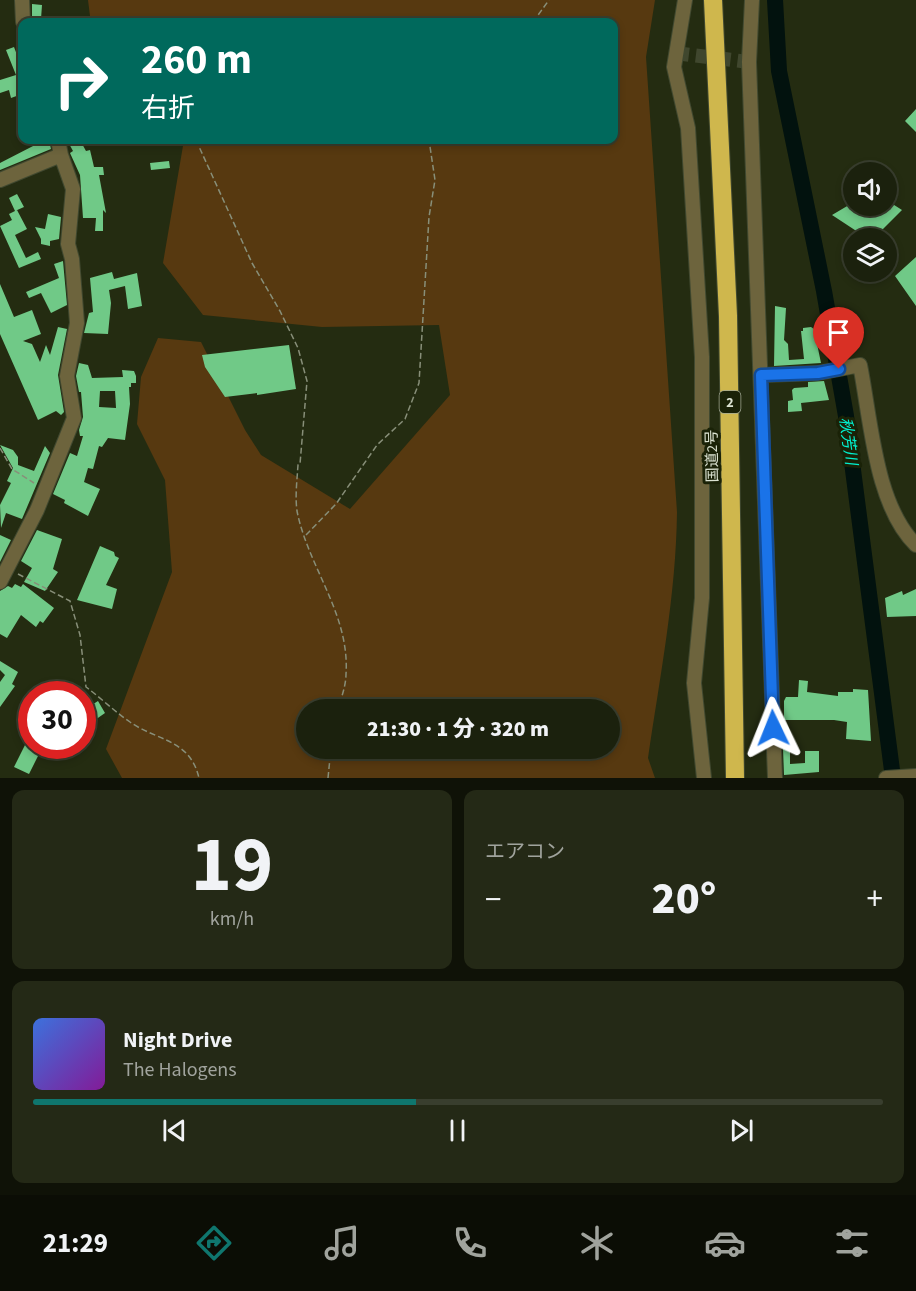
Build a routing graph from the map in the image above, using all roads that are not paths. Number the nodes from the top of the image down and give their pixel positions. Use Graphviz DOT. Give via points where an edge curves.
graph roads {
  1 [pos="22,0"];
  2 [pos="685,0"];
  3 [pos="713,0"];
  4 [pos="752,0"];
  5 [pos="22,18"];
  6 [pos="59,144"];
  7 [pos="61,155"];
  8 [pos="0,180"];
  9 [pos="761,375"];
  10 [pos="916,545"];
  11 [pos="0,582"];
  12 [pos="916,776"];
  13 [pos="704,778"];
  14 [pos="735,778"];
  15 [pos="775,778"];
  16 [pos="886,778"];
  1 -- 5 [label="street"];
  2 -- 13 [label="street" via="674,67 688,128 702,345 702,598 694,683"];
  3 -- 14 [label="highway, 国道2号 / 2" via="728,316"];
  4 -- 9 [label="street" via="749,62"];
  6 -- 7 [label="street"];
  7 -- 8 [label="street"];
  7 -- 11 [label="street" via="73,189 68,244 77,323 67,376 74,418"];
  9 -- 10 [label="street" via="818,373 860,365 886,498 897,522"];
  9 -- 15 [label="street"];
  12 -- 16 [label="street"];
}
